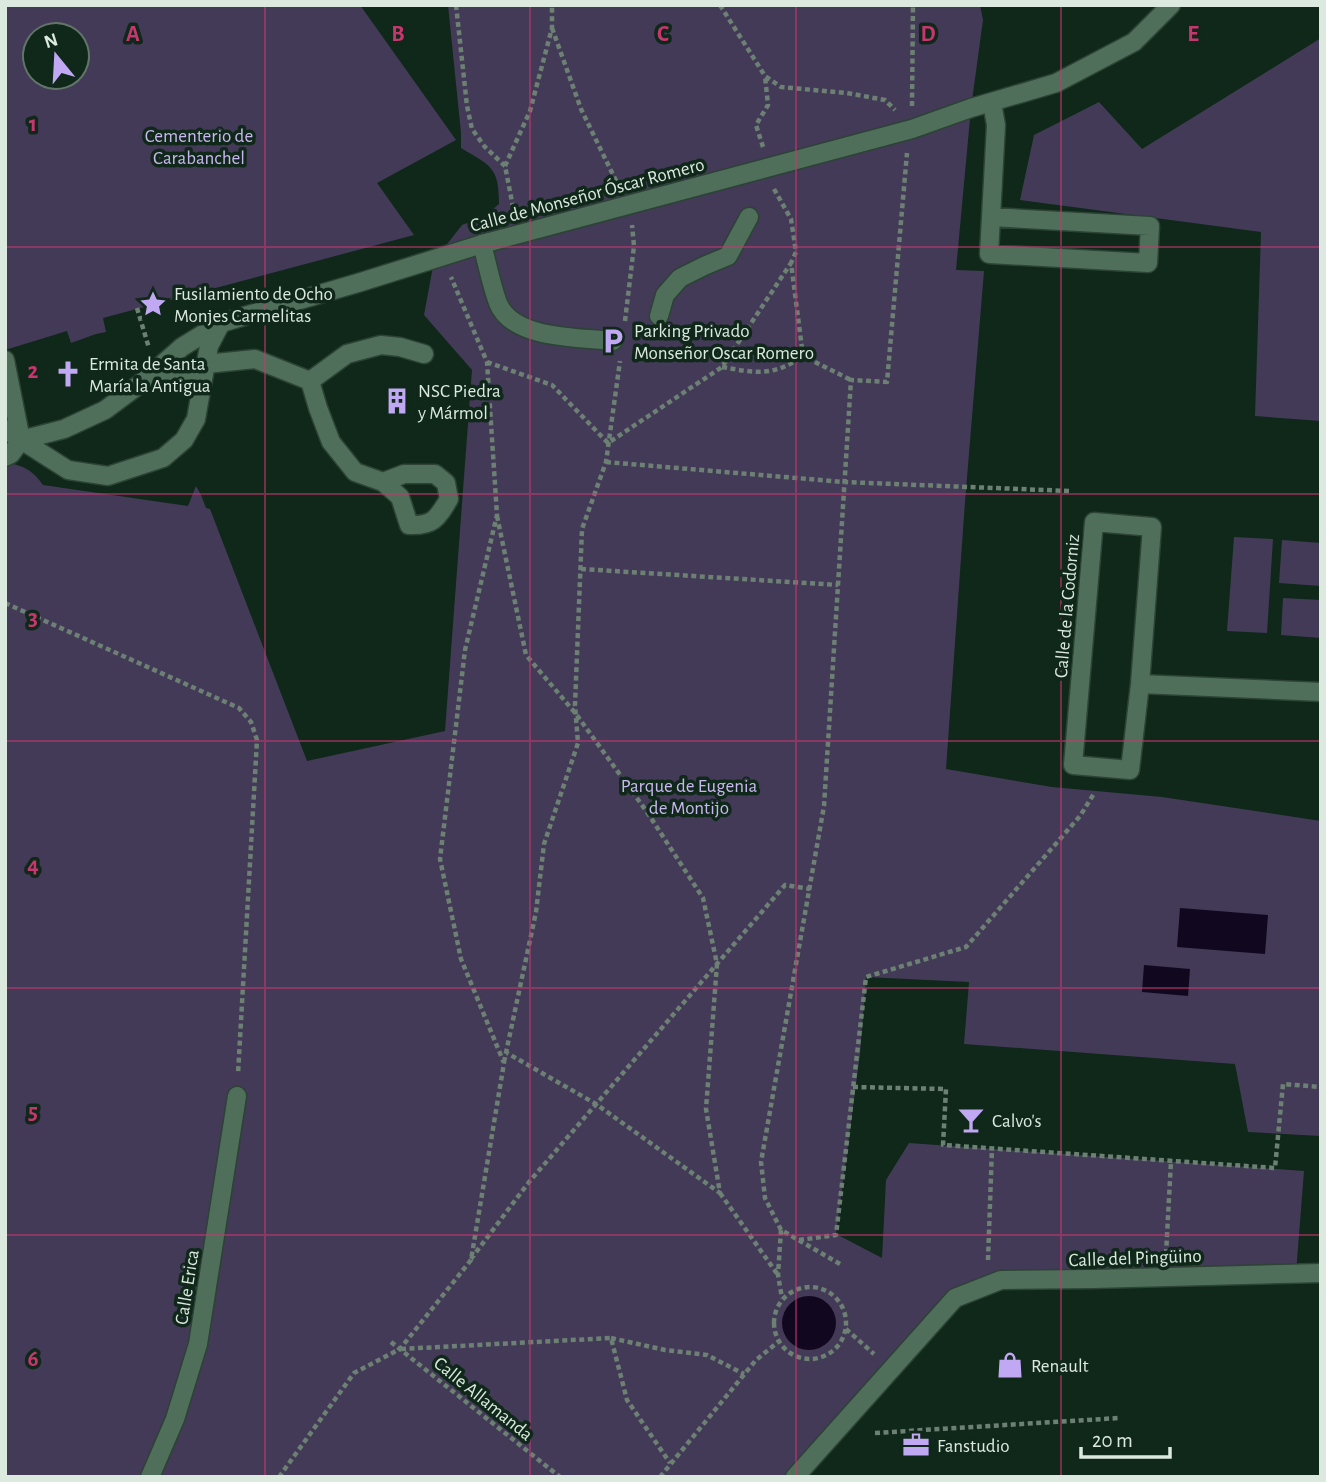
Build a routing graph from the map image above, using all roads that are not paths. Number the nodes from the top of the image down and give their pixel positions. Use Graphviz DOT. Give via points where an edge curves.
graph roads {
  1 [pos="1171,5"];
  2 [pos="992,103"];
  3 [pos="749,217"];
  4 [pos="991,217"];
  5 [pos="482,244"];
  6 [pos="659,316"];
  7 [pos="221,323"];
  8 [pos="617,346"];
  9 [pos="424,354"];
  10 [pos="5,360"];
  11 [pos="205,363"];
  12 [pos="310,381"];
  13 [pos="140,384"];
  14 [pos="5,429"];
  15 [pos="21,440"];
  16 [pos="5,457"];
  17 [pos="383,482"];
  18 [pos="1140,684"];
  19 [pos="1321,692"];
  20 [pos="237,1096"];
  21 [pos="1321,1273"];
  22 [pos="150,1477"];
  23 [pos="794,1477"];
  1 -- 2 [label="street, Calle de Monseñor Óscar Romero" via="1134,42 1056,83"];
  2 -- 4 [label="street" via="996,125"];
  2 -- 5 [label="street, Calle de Monseñor Óscar Romero" via="912,129"];
  3 -- 6 [label="street" via="727,256 680,278 665,295"];
  4 -- 4 [label="street" via="1150,226 1148,263 989,254"];
  5 -- 7 [label="street, Calle de Monseñor Óscar Romero"];
  5 -- 8 [label="street" via="499,305 515,323 538,333"];
  7 -- 11 [label="street"];
  7 -- 13 [label="street, Calle de Monseñor Óscar Romero" via="182,347"];
  9 -- 12 [label="street" via="381,345 347,354"];
  10 -- 15 [label="street"];
  11 -- 12 [label="street" via="255,359"];
  11 -- 13 [label="street" via="178,378"];
  11 -- 15 [label="street" via="196,419 184,440 163,458 108,476 68,470"];
  12 -- 17 [label="street" via="331,442 355,472"];
  13 -- 15 [label="street, Calle de Monseñor Óscar Romero" via="105,410 64,429"];
  14 -- 15 [label="street"];
  15 -- 16 [label="street"];
  18 -- 18 [label="street, Calle de la Codorniz" via="1152,527 1094,522 1073,765 1130,770"];
  18 -- 19 [label="street"];
  20 -- 22 [label="street, Calle Erica" via="198,1344 175,1419"];
  21 -- 23 [label="street, Calle del Pingüino" via="1001,1280 955,1298"];
}
